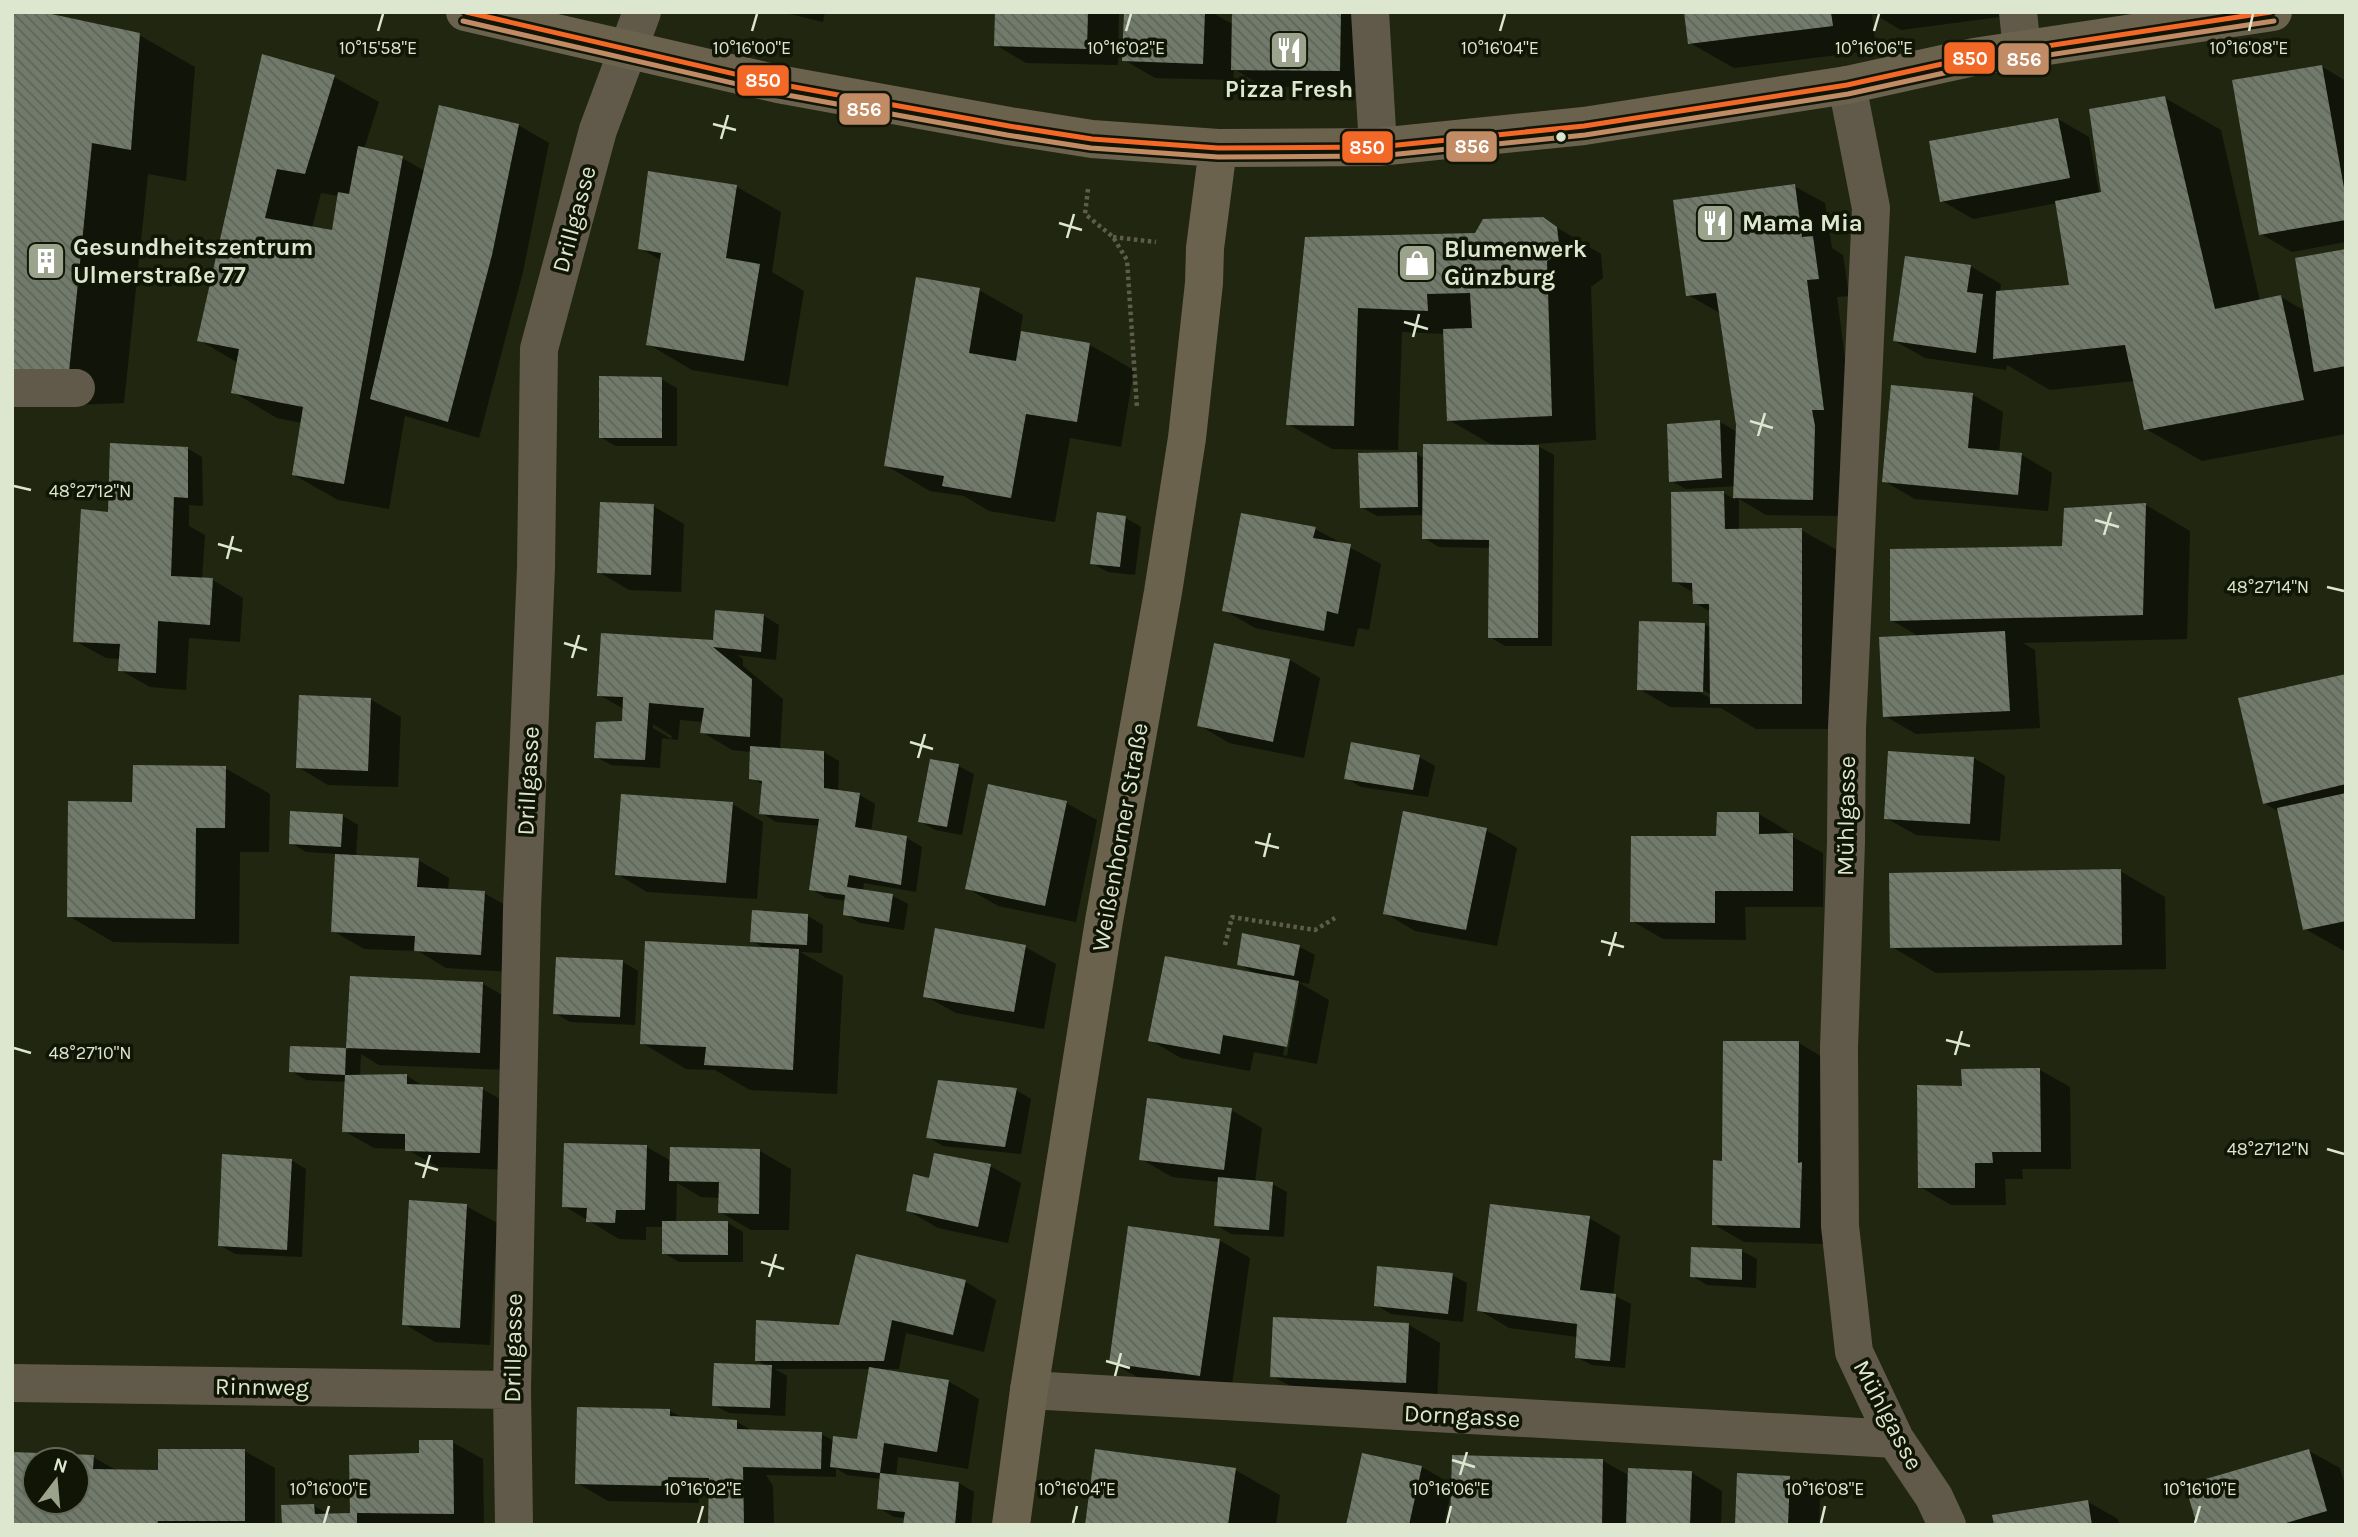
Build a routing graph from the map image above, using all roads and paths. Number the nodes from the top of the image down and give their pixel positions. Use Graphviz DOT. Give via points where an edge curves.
graph roads {
  1 [pos="465,12"];
  2 [pos="642,12"];
  3 [pos="1370,12"];
  4 [pos="2018,12"];
  5 [pos="2273,12"];
  6 [pos="626,50"];
  7 [pos="2022,50"];
  8 [pos="1847,85"];
  9 [pos="1378,147"];
  10 [pos="1219,148"];
  11 [pos="12,388"];
  12 [pos="76,388"];
  13 [pos="1335,918"];
  14 [pos="1225,946"];
  15 [pos="12,1383"];
  16 [pos="512,1390"];
  17 [pos="1029,1390"];
  18 [pos="1895,1439"];
  19 [pos="514,1525"];
  20 [pos="1011,1525"];
  21 [pos="1947,1525"];
  1 -- 6 [label="main road"];
  2 -- 6 [label="street, Drillgasse"];
  3 -- 9 [label="street"];
  4 -- 7 [label="street"];
  5 -- 7 [label="main road"];
  6 -- 10 [label="main road" via="778,84 1009,126 1092,139"];
  6 -- 16 [label="street, Drillgasse" via="598,130 539,349"];
  7 -- 8 [label="main road"];
  8 -- 9 [label="main road" via="1584,126"];
  8 -- 18 [label="street, Mühlgasse" via="1871,208 1847,728 1839,1048 1840,1226 1854,1352"];
  9 -- 10 [label="main road"];
  10 -- 17 [label="main road, Weißenhorner Straße" via="1185,451"];
  11 -- 12 [label="street"];
  13 -- 14 [label="path" via="1315,930 1232,917"];
  15 -- 16 [label="street, Rinnweg"];
  16 -- 19 [label="street, Drillgasse"];
  17 -- 18 [label="street, Dorngasse"];
  17 -- 20 [label="main road, Weißenhorner Straße"];
  18 -- 21 [label="street, Mühlgasse"];
}
